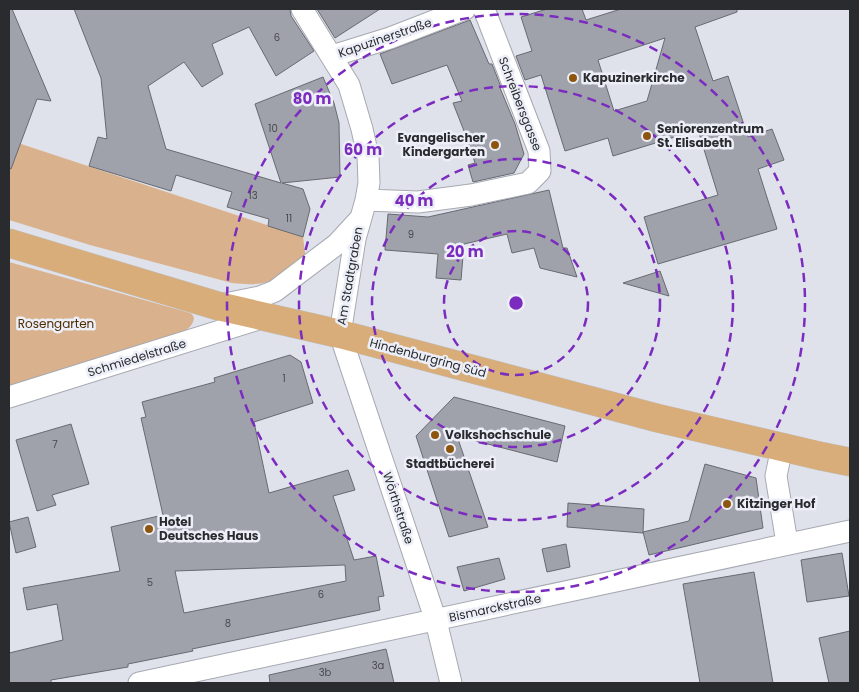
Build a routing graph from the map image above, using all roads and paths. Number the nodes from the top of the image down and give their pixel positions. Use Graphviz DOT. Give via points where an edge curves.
graph roads {
  1 [pos="302,9"];
  2 [pos="465,9"];
  3 [pos="484,9"];
  4 [pos="332,56"];
  5 [pos="363,209"];
  6 [pos="9,243"];
  7 [pos="218,306"];
  8 [pos="265,317"];
  9 [pos="340,334"];
  10 [pos="9,397"];
  11 [pos="782,447"];
  12 [pos="850,462"];
  13 [pos="850,531"];
  14 [pos="787,543"];
  15 [pos="436,621"];
  16 [pos="139,683"];
  17 [pos="451,683"];
  1 -- 4 [label="street, Am Stadtgraben"];
  2 -- 4 [label="street, Kapuzinerstraße"];
  3 -- 5 [label="street, Schreibersgasse" via="539,151 540,171 528,183 471,195"];
  4 -- 5 [label="street, Am Stadtgraben" via="349,85 368,156 369,174"];
  5 -- 7 [label="street, Am Stadtgraben" via="337,244 275,291"];
  5 -- 9 [label="street, Am Stadtgraben" via="355,238"];
  6 -- 7 [label="main road, Hindenburgring Süd"];
  7 -- 8 [label="main road, Hindenburgring Süd"];
  8 -- 9 [label="main road, Hindenburgring Süd"];
  8 -- 10 [label="street, Schmiedelstraße"];
  9 -- 11 [label="main road, Hindenburgring Süd" via="581,399"];
  9 -- 15 [label="street, Wörthstraße"];
  11 -- 12 [label="main road, Hindenburgring Süd"];
  11 -- 14 [label="street" via="776,476"];
  13 -- 14 [label="street, Bismarckstraße"];
  14 -- 15 [label="street, Bismarckstraße"];
  15 -- 16 [label="street, Bismarckstraße"];
  15 -- 17 [label="street, Wörthstraße"];
}
